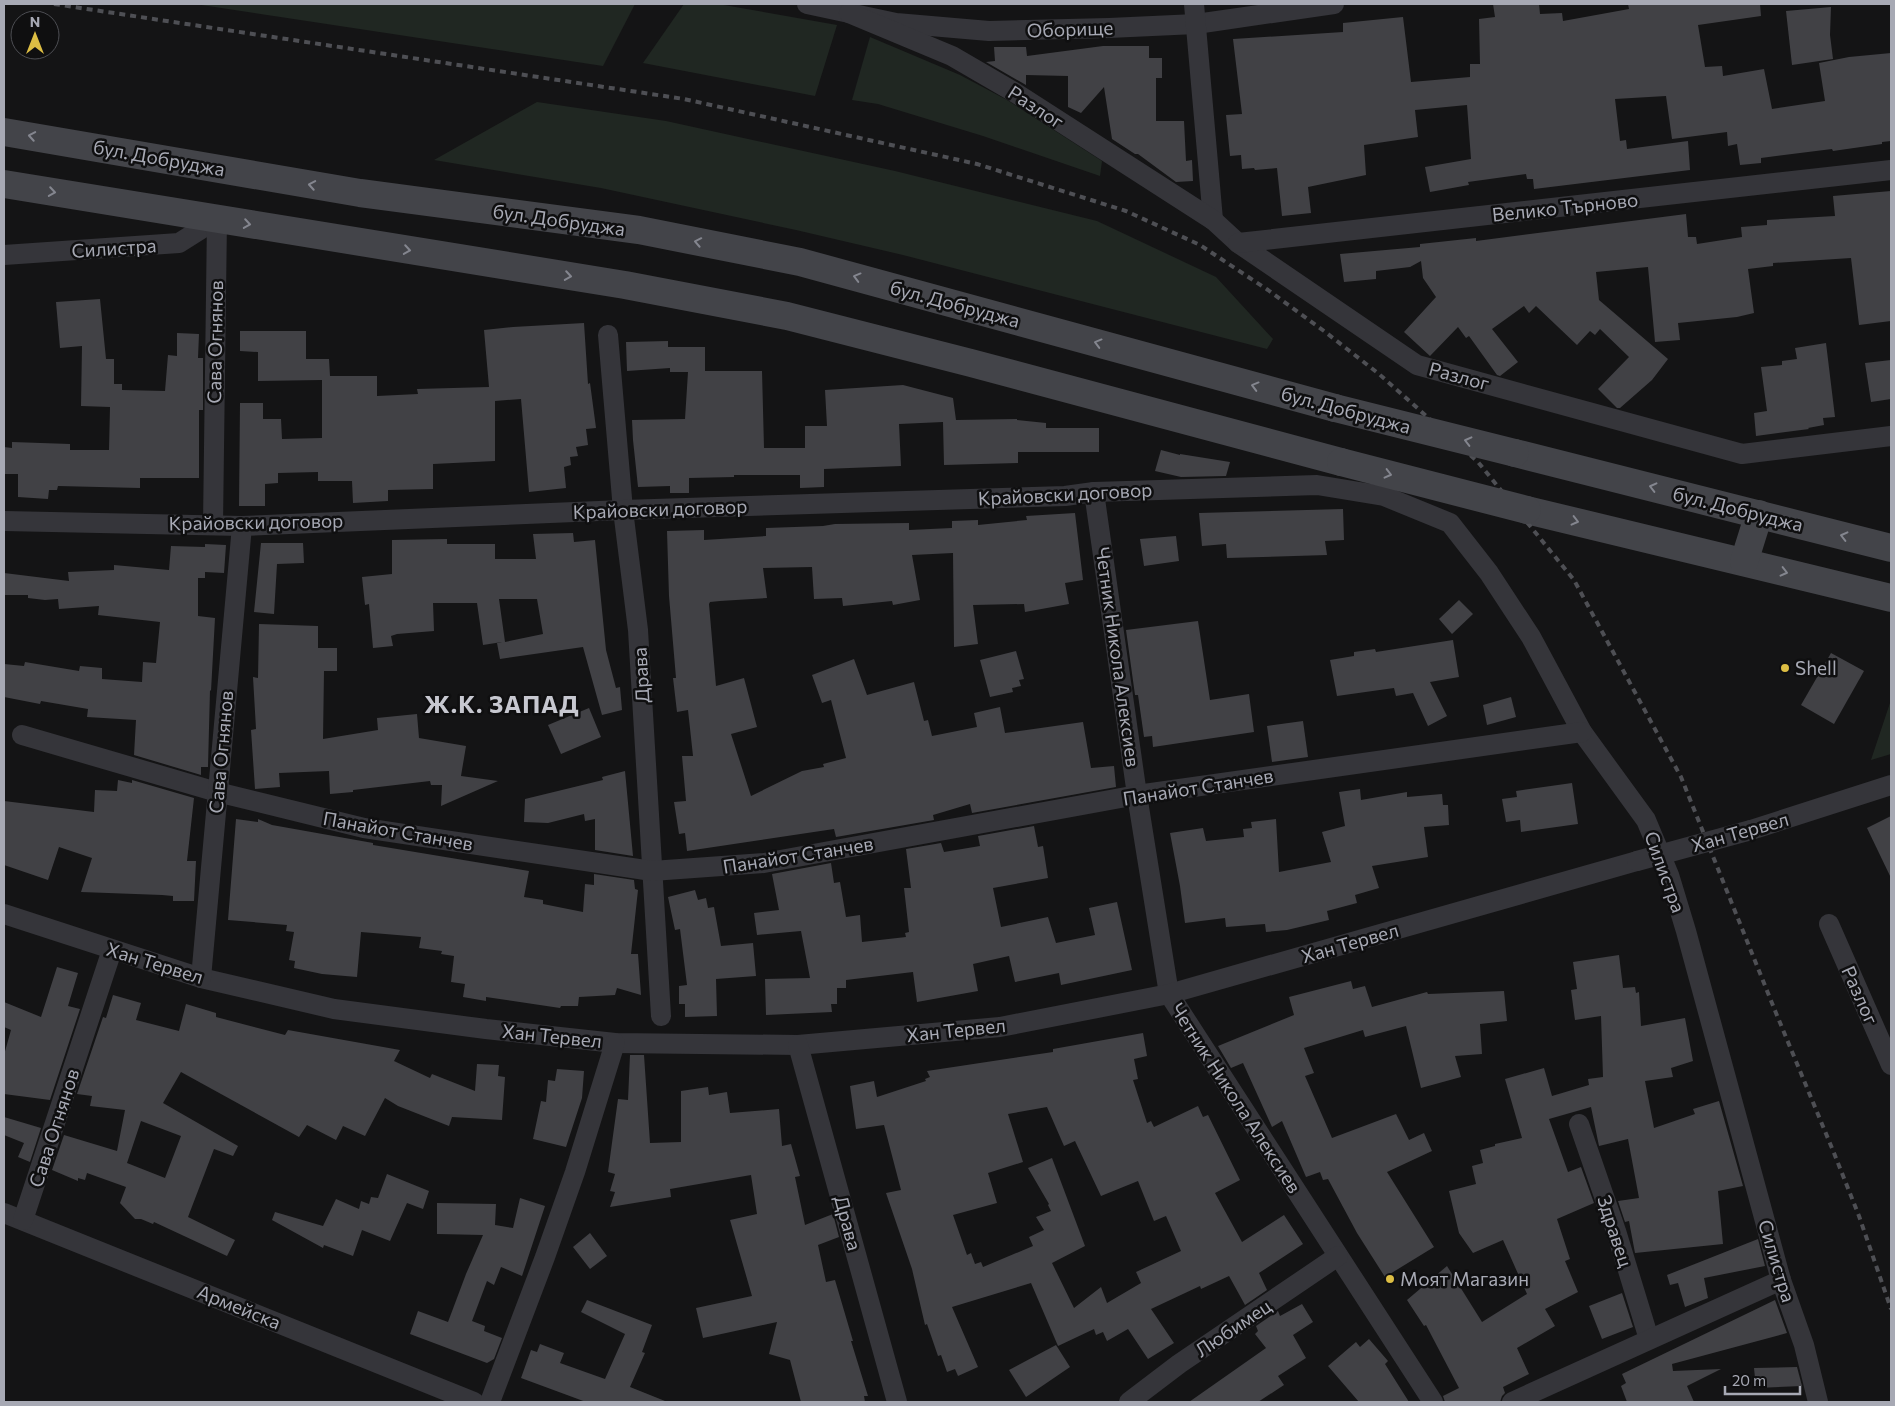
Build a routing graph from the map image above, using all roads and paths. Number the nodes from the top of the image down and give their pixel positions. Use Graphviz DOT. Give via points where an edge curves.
graph roads {
  1 [pos="807,4"];
  2 [pos="1194,4"];
  3 [pos="1334,4"];
  4 [pos="849,13"];
  5 [pos="1196,24"];
  6 [pos="4,132"];
  7 [pos="1891,170"];
  8 [pos="4,184"];
  9 [pos="217,219"];
  10 [pos="1212,220"];
  11 [pos="1238,243"];
  12 [pos="4,255"];
  13 [pos="608,335"];
  14 [pos="1891,436"];
  15 [pos="1317,486"];
  16 [pos="1094,492"];
  17 [pos="623,510"];
  18 [pos="1759,514"];
  19 [pos="4,521"];
  20 [pos="213,525"];
  21 [pos="242,526"];
  22 [pos="1891,548"];
  23 [pos="1744,562"];
  24 [pos="1891,598"];
  25 [pos="1582,732"];
  26 [pos="22,735"];
  27 [pos="1891,784"];
  28 [pos="217,792"];
  29 [pos="1137,795"];
  30 [pos="652,871"];
  31 [pos="4,914"];
  32 [pos="1829,924"];
  33 [pos="112,950"];
  34 [pos="201,978"];
  35 [pos="1169,994"];
  36 [pos="661,1016"];
  37 [pos="615,1043"];
  38 [pos="798,1045"];
  39 [pos="1891,1065"];
  40 [pos="1579,1124"];
  41 [pos="4,1213"];
  42 [pos="23,1220"];
  43 [pos="1338,1256"];
  44 [pos="1781,1280"];
  45 [pos="1649,1339"];
  46 [pos="474,1402"];
  47 [pos="490,1402"];
  48 [pos="897,1402"];
  49 [pos="1129,1402"];
  50 [pos="1433,1402"];
  51 [pos="1512,1402"];
  52 [pos="1818,1402"];
  1 -- 4 [label="street, Оборище"];
  2 -- 5 [label="street"];
  3 -- 5 [label="street, Оборище"];
  4 -- 5 [label="street, Оборище" via="896,23 989,31"];
  4 -- 10 [label="street, Разлог" via="952,56 1006,87"];
  5 -- 10 [label="street"];
  18 -- 6 [label="main road, бул. Добруджа, one-way, bridge" via="1335,408 800,262 638,230 360,193"];
  7 -- 11 [label="street, Велико Търново"];
  8 -- 9 [label="main road, one-way"];
  9 -- 12 [label="street, Силистра" via="179,243"];
  9 -- 20 [label="street, Сава Огнянов"];
  9 -- 23 [label="main road, one-way, bridge" via="626,285 786,316 1527,510"];
  10 -- 11 [label="street, Разлог"];
  11 -- 14 [label="street, Разлог" via="1417,364 1742,454"];
  13 -- 17 [label="street, Драва"];
  15 -- 16 [label="street, Крайовски договор"];
  15 -- 25 [label="street, Силистра" via="1384,496 1450,524 1489,573 1531,637"];
  16 -- 17 [label="street, Крайовски договор" via="1055,496"];
  16 -- 29 [label="street, Четник Никола Алексиев"];
  17 -- 21 [label="street, Крайовски договор"];
  17 -- 30 [label="street, Драва" via="638,630"];
  22 -- 18 [label="main road, бул. Добруджа, one-way"];
  18 -- 23 [label="main road"];
  19 -- 20 [label="street, Крайовски договор"];
  20 -- 21 [label="street, Крайовски договор"];
  21 -- 28 [label="street, Сава Огнянов"];
  23 -- 24 [label="main road, one-way"];
  25 -- 29 [label="street, Панайот Станчев"];
  25 -- 44 [label="street, Силистра" via="1646,820 1669,875"];
  26 -- 28 [label="street, Панайот Станчев"];
  27 -- 35 [label="street, Хан Тервел, bridge" via="1751,830"];
  28 -- 30 [label="street, Панайот Станчев" via="364,828"];
  28 -- 34 [label="street, Сава Огнянов"];
  29 -- 30 [label="street, Панайот Станчев" via="764,863"];
  29 -- 35 [label="street, Четник Никола Алексиев"];
  30 -- 36 [label="street, Драва"];
  31 -- 33 [label="street, Хан Тервел"];
  32 -- 39 [label="street, Разлог"];
  33 -- 34 [label="street, Хан Тервел"];
  33 -- 42 [label="street, Сава Огнянов"];
  34 -- 37 [label="street, Хан Тервел" via="334,1009"];
  35 -- 38 [label="street, Хан Тервел" via="1000,1027"];
  35 -- 43 [label="street, Четник Никола Алексиев"];
  37 -- 38 [label="street, Хан Тервел"];
  37 -- 47 [label="street" via="546,1257"];
  38 -- 48 [label="street, Драва"];
  40 -- 45 [label="street, Здравец"];
  41 -- 42 [label="street, Армейска"];
  42 -- 46 [label="street, Армейска"];
  43 -- 49 [label="street, Любимец"];
  43 -- 50 [label="street, Четник Никола Алексиев"];
  44 -- 45 [label="street"];
  44 -- 52 [label="street, Силистра" via="1804,1345"];
  45 -- 51 [label="street"];
}
